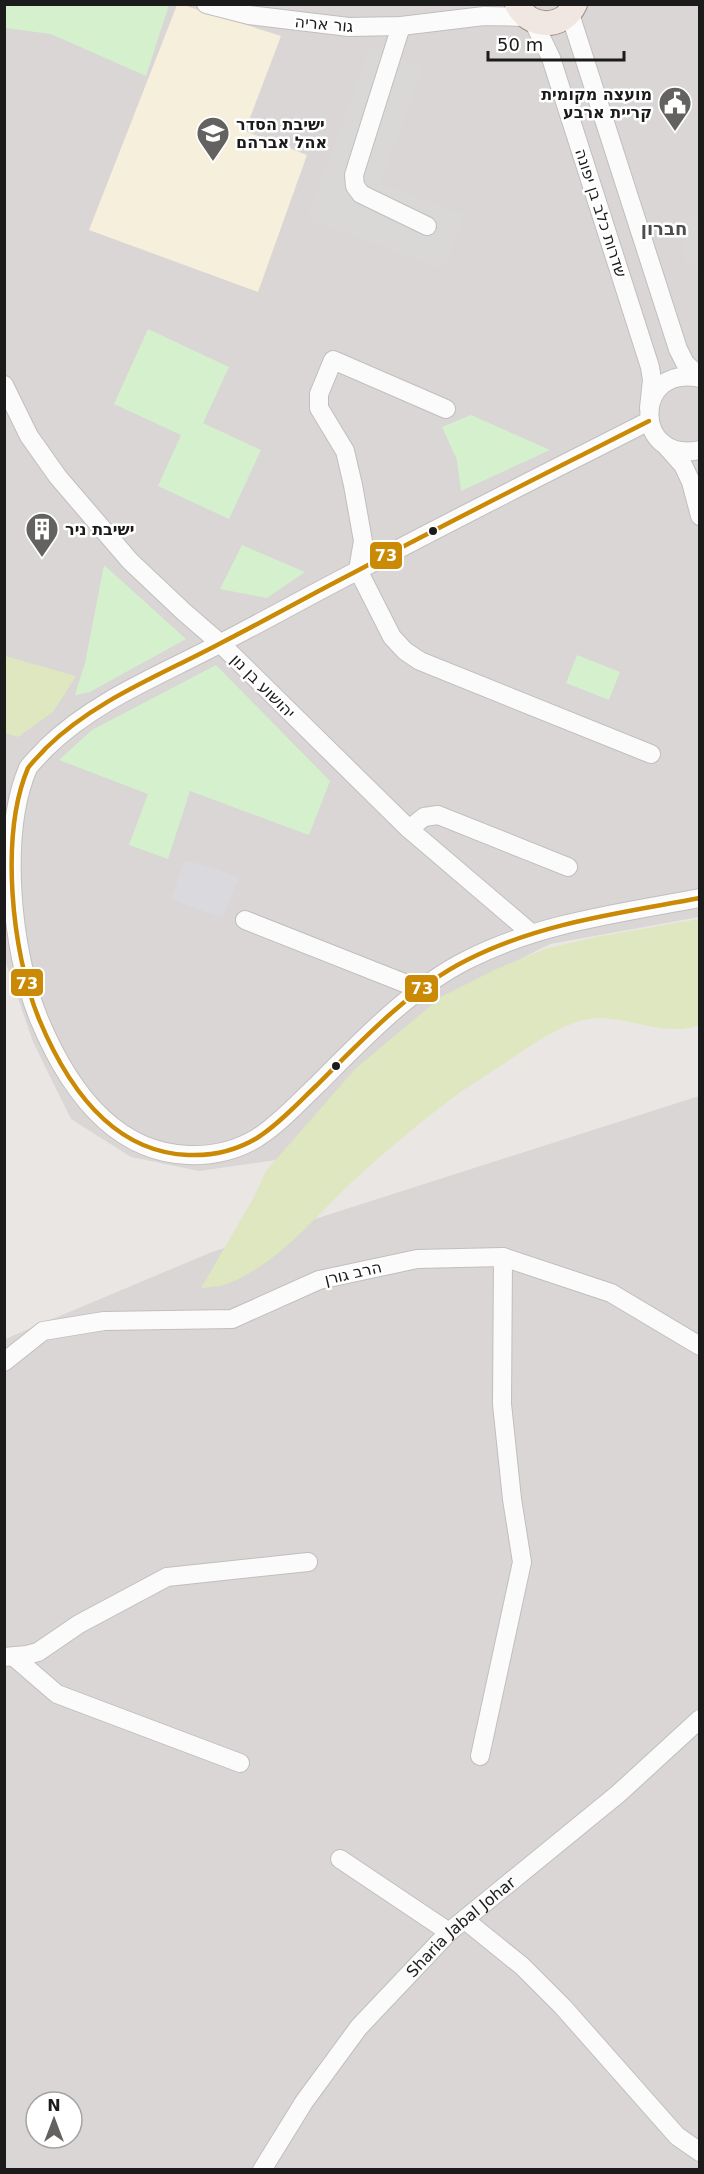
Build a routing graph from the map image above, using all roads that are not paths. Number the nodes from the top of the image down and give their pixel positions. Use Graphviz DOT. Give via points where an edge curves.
graph roads {
  1 [pos="206,4"];
  2 [pos="480,4"];
  3 [pos="577,8"];
  4 [pos="525,14"];
  5 [pos="444,21"];
  6 [pos="401,26"];
  7 [pos="427,226"];
  8 [pos="699,378"];
  9 [pos="4,385"];
  10 [pos="446,410"];
  11 [pos="649,415"];
  12 [pos="666,446"];
  13 [pos="699,450"];
  14 [pos="699,516"];
  15 [pos="358,570"];
  16 [pos="221,644"];
  17 [pos="651,754"];
  18 [pos="409,829"];
  19 [pos="568,867"];
  20 [pos="699,898"];
  21 [pos="244,920"];
  22 [pos="531,933"];
  23 [pos="422,990"];
  24 [pos="504,1257"];
  25 [pos="699,1346"];
  26 [pos="8,1354"];
  27 [pos="308,1562"];
  28 [pos="9,1657"];
  29 [pos="699,1719"];
  30 [pos="480,1756"];
  31 [pos="240,1763"];
  32 [pos="340,1859"];
  33 [pos="465,1920"];
  34 [pos="449,1932"];
  35 [pos="699,2152"];
  36 [pos="262,2169"];
  1 -- 6 [label="street, גור אריה" via="249,15 320,25"];
  2 -- 5 [label="street, גור אריה"];
  3 -- 4 [label="main road" via="553,24 543,24"];
  3 -- 8 [label="street, שדרות כלב בן יפונה" via="678,349"];
  4 -- 5 [label="street, גור אריה"];
  4 -- 11 [label="street, שדרות כלב בן יפונה" via="551,58 650,367"];
  5 -- 6 [label="street, גור אריה"];
  6 -- 7 [label="street" via="354,175 355,186 361,194"];
  8 -- 11 [label="street" via="678,376 667,381 652,397"];
  9 -- 16 [label="street, יהושוע בן נון" via="29,436 58,477 130,561"];
  10 -- 15 [label="street" via="333,360 319,394 320,408 348,463 363,541"];
  11 -- 12 [label="street" via="652,430"];
  11 -- 15 [label="street"];
  12 -- 13 [label="street" via="687,452"];
  12 -- 14 [label="street" via="683,465"];
  15 -- 16 [label="street"];
  15 -- 17 [label="street" via="392,637 420,661"];
  16 -- 18 [label="street, יהושוע בן נון"];
  16 -- 23 [label="street" via="136,686 79,720 30,764 14,799 8,824 8,896 15,942 40,1022 68,1076 100,1116 139,1144 187,1155 234,1149 276,1124 364,1039"];
  18 -- 19 [label="street" via="424,817 438,815"];
  18 -- 22 [label="street, יהושוע בן נון"];
  20 -- 22 [label="street"];
  21 -- 23 [label="street"];
  22 -- 23 [label="street" via="464,961"];
  24 -- 25 [label="street, הרב גורן" via="611,1293"];
  24 -- 26 [label="street, הרב גורן" via="417,1259 320,1280 232,1318 104,1321 43,1331"];
  24 -- 30 [label="street" via="502,1404 522,1562"];
  27 -- 28 [label="street" via="167,1577 79,1624 38,1652"];
  28 -- 31 [label="street" via="57,1694"];
  29 -- 33 [label="street, Sharia Jabal Johar" via="618,1794"];
  32 -- 34 [label="street"];
  33 -- 34 [label="street, Sharia Jabal Johar"];
  33 -- 35 [label="street" via="522,1966 677,2136"];
  34 -- 36 [label="street, Sharia Jabal Johar" via="359,2027 304,2102"];
}
